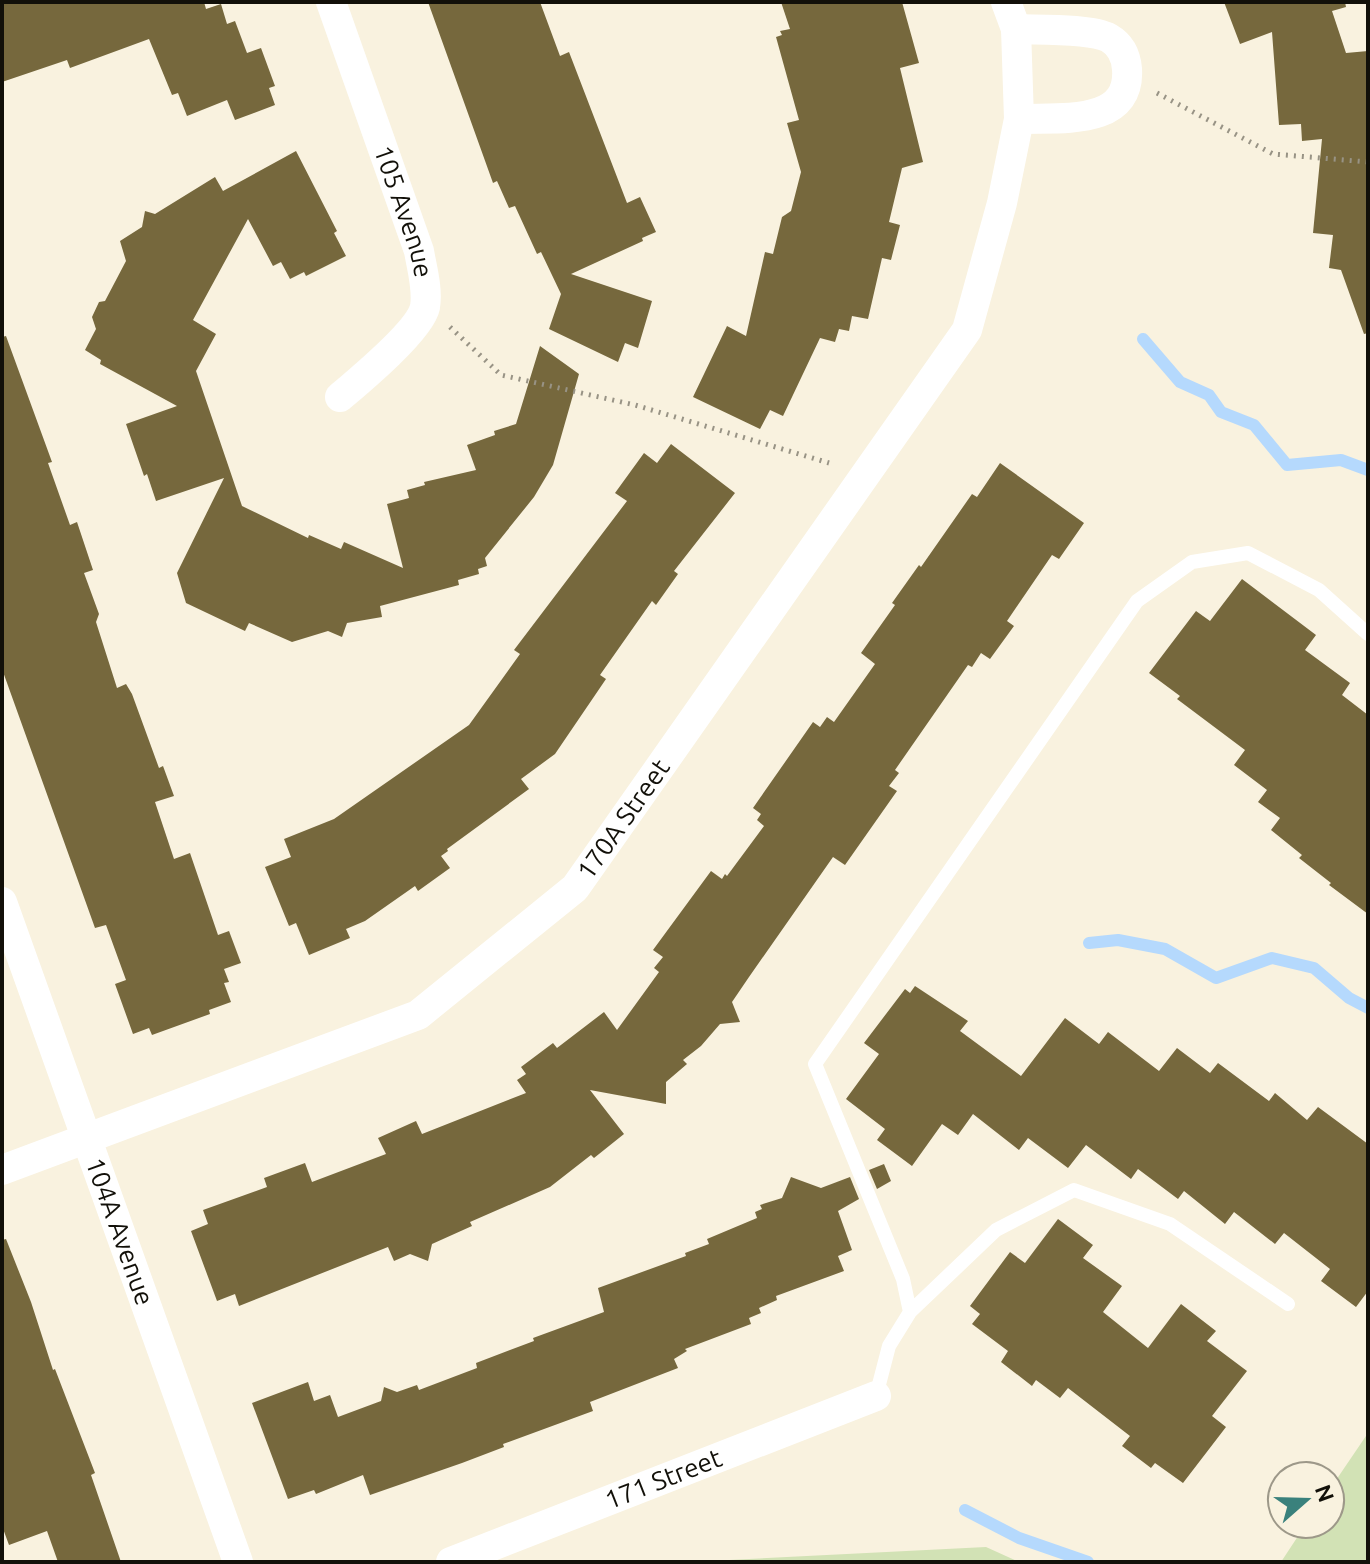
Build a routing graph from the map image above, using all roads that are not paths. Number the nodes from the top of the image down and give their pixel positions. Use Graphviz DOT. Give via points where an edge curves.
graph roads {
  1 [pos="331,2"];
  2 [pos="1011,16"];
  3 [pos="1019,119"];
  4 [pos="340,397"];
  5 [pos="1368,634"];
  6 [pos="2,902"];
  7 [pos="88,1140"];
  8 [pos="2,1170"];
  9 [pos="1288,1304"];
  10 [pos="910,1312"];
  11 [pos="876,1396"];
  12 [pos="238,1562"];
  13 [pos="451,1562"];
  1 -- 4 [label="street, 105 Avenue" via="419,251 425,286 425,309 416,325"];
  2 -- 3 [label="street, 170A Street"];
  2 -- 3 [label="street" via="1109,38 1121,48 1126,62 1125,94 1099,114"];
  3 -- 7 [label="street, 170A Street" via="967,330 575,888 418,1015"];
  5 -- 10 [label="lane" via="1319,590 1248,553 1192,562 1137,601 840,1026 815,1064 903,1279"];
  6 -- 7 [label="street, 104A Avenue"];
  7 -- 8 [label="street, 170A Street"];
  7 -- 12 [label="street, 104A Avenue"];
  9 -- 10 [label="lane" via="1170,1224 1074,1190 996,1230"];
  10 -- 11 [label="lane" via="889,1346"];
  11 -- 13 [label="street, 171 Street"];
}
